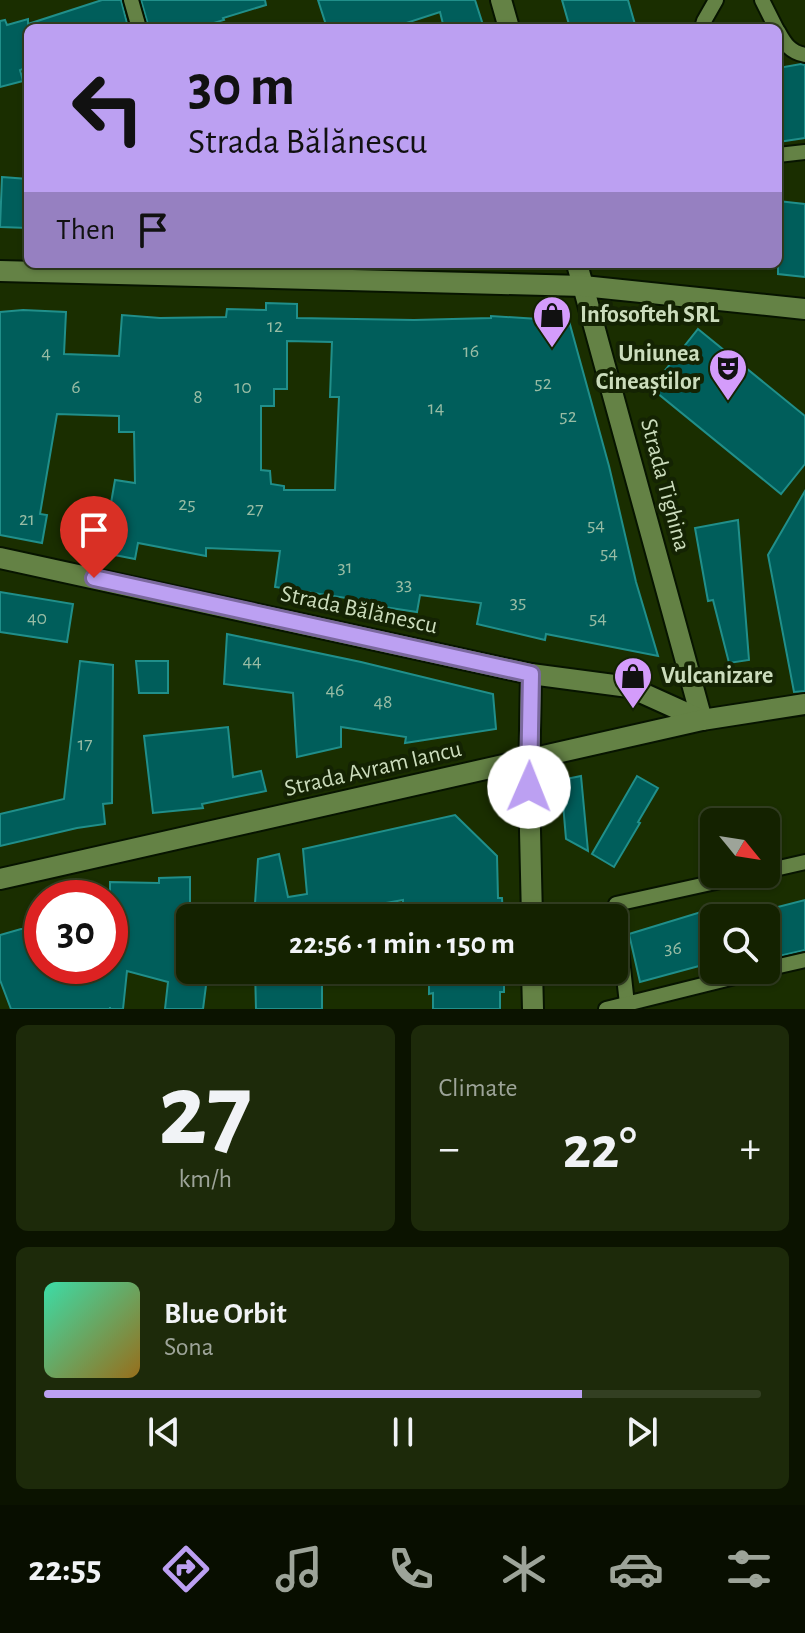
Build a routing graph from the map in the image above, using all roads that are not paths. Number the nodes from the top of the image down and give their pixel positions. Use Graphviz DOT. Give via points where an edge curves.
graph roads {
  1 [pos="131,0"];
  2 [pos="501,0"];
  3 [pos="716,0"];
  4 [pos="762,0"];
  5 [pos="138,24"];
  6 [pos="508,24"];
  7 [pos="703,24"];
  8 [pos="774,24"];
  9 [pos="782,39"];
  10 [pos="805,55"];
  11 [pos="805,152"];
  12 [pos="782,155"];
  13 [pos="578,268"];
  14 [pos="0,271"];
  15 [pos="583,286"];
  16 [pos="805,309"];
  17 [pos="0,558"];
  18 [pos="531,674"];
  19 [pos="805,704"];
  20 [pos="702,720"];
  21 [pos="530,760"];
  22 [pos="805,862"];
  23 [pos="780,868"];
  24 [pos="0,879"];
  25 [pos="700,885"];
  26 [pos="532,904"];
  27 [pos="805,960"];
  28 [pos="780,966"];
  29 [pos="532,984"];
  30 [pos="708,984"];
  31 [pos="627,1004"];
  32 [pos="533,1009"];
  33 [pos="606,1009"];
  1 -- 5 [label="lane"];
  2 -- 6 [label="street"];
  3 -- 7 [label="lane"];
  4 -- 8 [label="lane"];
  9 -- 10 [label="lane"];
  11 -- 12 [label="lane"];
  13 -- 15 [label="street, Strada Tighina"];
  14 -- 15 [label="street"];
  15 -- 16 [label="street"];
  15 -- 20 [label="street, Strada Tighina"];
  17 -- 18 [label="street, Strada Bălănescu"];
  18 -- 20 [label="street, Strada Bălănescu" via="629,687"];
  18 -- 21 [label="street"];
  19 -- 20 [label="street, Strada Avram Iancu"];
  20 -- 21 [label="street, Strada Avram Iancu"];
  21 -- 24 [label="street, Strada Avram Iancu"];
  21 -- 26 [label="street"];
  22 -- 23 [label="lane"];
  25 -- 31 [label="lane" via="616,904"];
  27 -- 28 [label="lane"];
  29 -- 32 [label="street"];
  30 -- 31 [label="lane"];
  31 -- 33 [label="lane"];
}
